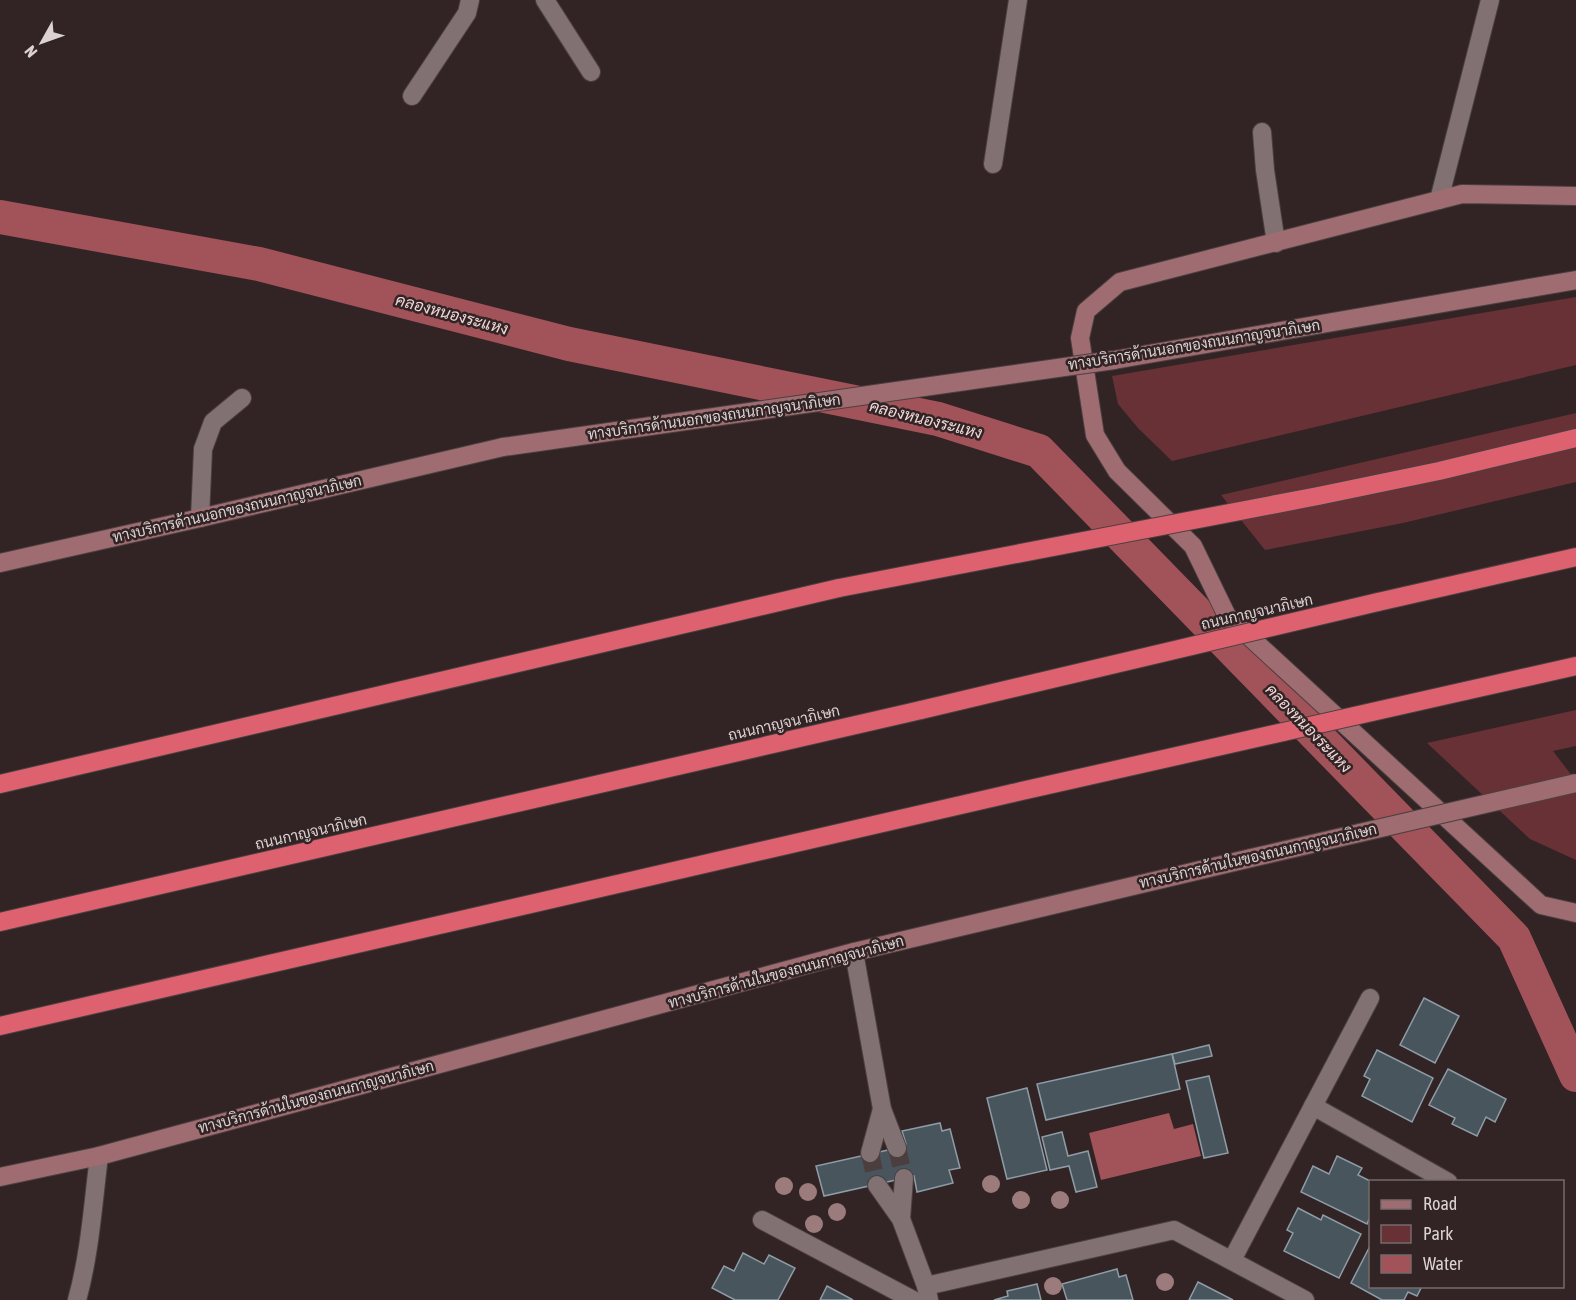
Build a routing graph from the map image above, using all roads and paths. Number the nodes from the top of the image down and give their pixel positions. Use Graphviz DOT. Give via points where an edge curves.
graph roads {
  1 [pos="470,0"];
  2 [pos="545,0"];
  3 [pos="1018,0"];
  4 [pos="1490,0"];
  5 [pos="591,72"];
  6 [pos="412,96"];
  7 [pos="1262,132"];
  8 [pos="993,164"];
  9 [pos="1576,196"];
  10 [pos="1439,200"];
  11 [pos="1276,243"];
  12 [pos="1576,280"];
  13 [pos="242,398"];
  14 [pos="1576,438"];
  15 [pos="200,518"];
  16 [pos="1576,556"];
  17 [pos="0,564"];
  18 [pos="1576,666"];
  19 [pos="1576,783"];
  20 [pos="0,784"];
  21 [pos="1576,913"];
  22 [pos="0,922"];
  23 [pos="854,952"];
  24 [pos="1370,998"];
  25 [pos="0,1026"];
  26 [pos="1313,1106"];
  27 [pos="882,1109"];
  28 [pos="897,1148"];
  29 [pos="870,1154"];
  30 [pos="99,1156"];
  31 [pos="0,1177"];
  32 [pos="904,1178"];
  33 [pos="1444,1180"];
  34 [pos="878,1185"];
  35 [pos="762,1220"];
  36 [pos="901,1220"];
  37 [pos="1232,1260"];
  38 [pos="927,1293"];
  39 [pos="78,1300"];
  40 [pos="913,1300"];
  41 [pos="1305,1300"];
  1 -- 6 [label="street" via="467,13"];
  2 -- 5 [label="street"];
  3 -- 8 [label="street"];
  4 -- 10 [label="street"];
  7 -- 11 [label="street"];
  9 -- 10 [label="main road" via="1462,194"];
  10 -- 11 [label="main road"];
  11 -- 21 [label="main road" via="1120,282 1086,311 1080,338 1095,435 1117,471 1193,546 1227,616 1541,905"];
  12 -- 15 [label="main road, ทางบริการด้านนอกของถนนกาญจนาภิเษก, bridge" via="1114,360 503,447"];
  13 -- 15 [label="street" via="213,422 203,448"];
  14 -- 20 [label="highway, bridge" via="1318,496 839,588"];
  15 -- 17 [label="main road, ทางบริการด้านนอกของถนนกาญจนาภิเษก"];
  16 -- 22 [label="highway, ถนนกาญจนาภิเษก, bridge"];
  18 -- 25 [label="highway, bridge"];
  19 -- 23 [label="main road, ทางบริการด้านในของถนนกาญจนาภิเษก, bridge"];
  23 -- 27 [label="street"];
  23 -- 30 [label="main road, ทางบริการด้านในของถนนกาญจนาภิเษก"];
  24 -- 26 [label="street"];
  26 -- 33 [label="street"];
  26 -- 37 [label="street"];
  27 -- 28 [label="street"];
  27 -- 29 [label="street"];
  30 -- 31 [label="main road, ทางบริการด้านในของถนนกาญจนาภิเษก"];
  30 -- 39 [label="street"];
  32 -- 36 [label="street"];
  34 -- 36 [label="street"];
  35 -- 40 [label="street"];
  36 -- 38 [label="street"];
  37 -- 38 [label="street" via="1174,1230"];
  37 -- 41 [label="street"];
}
